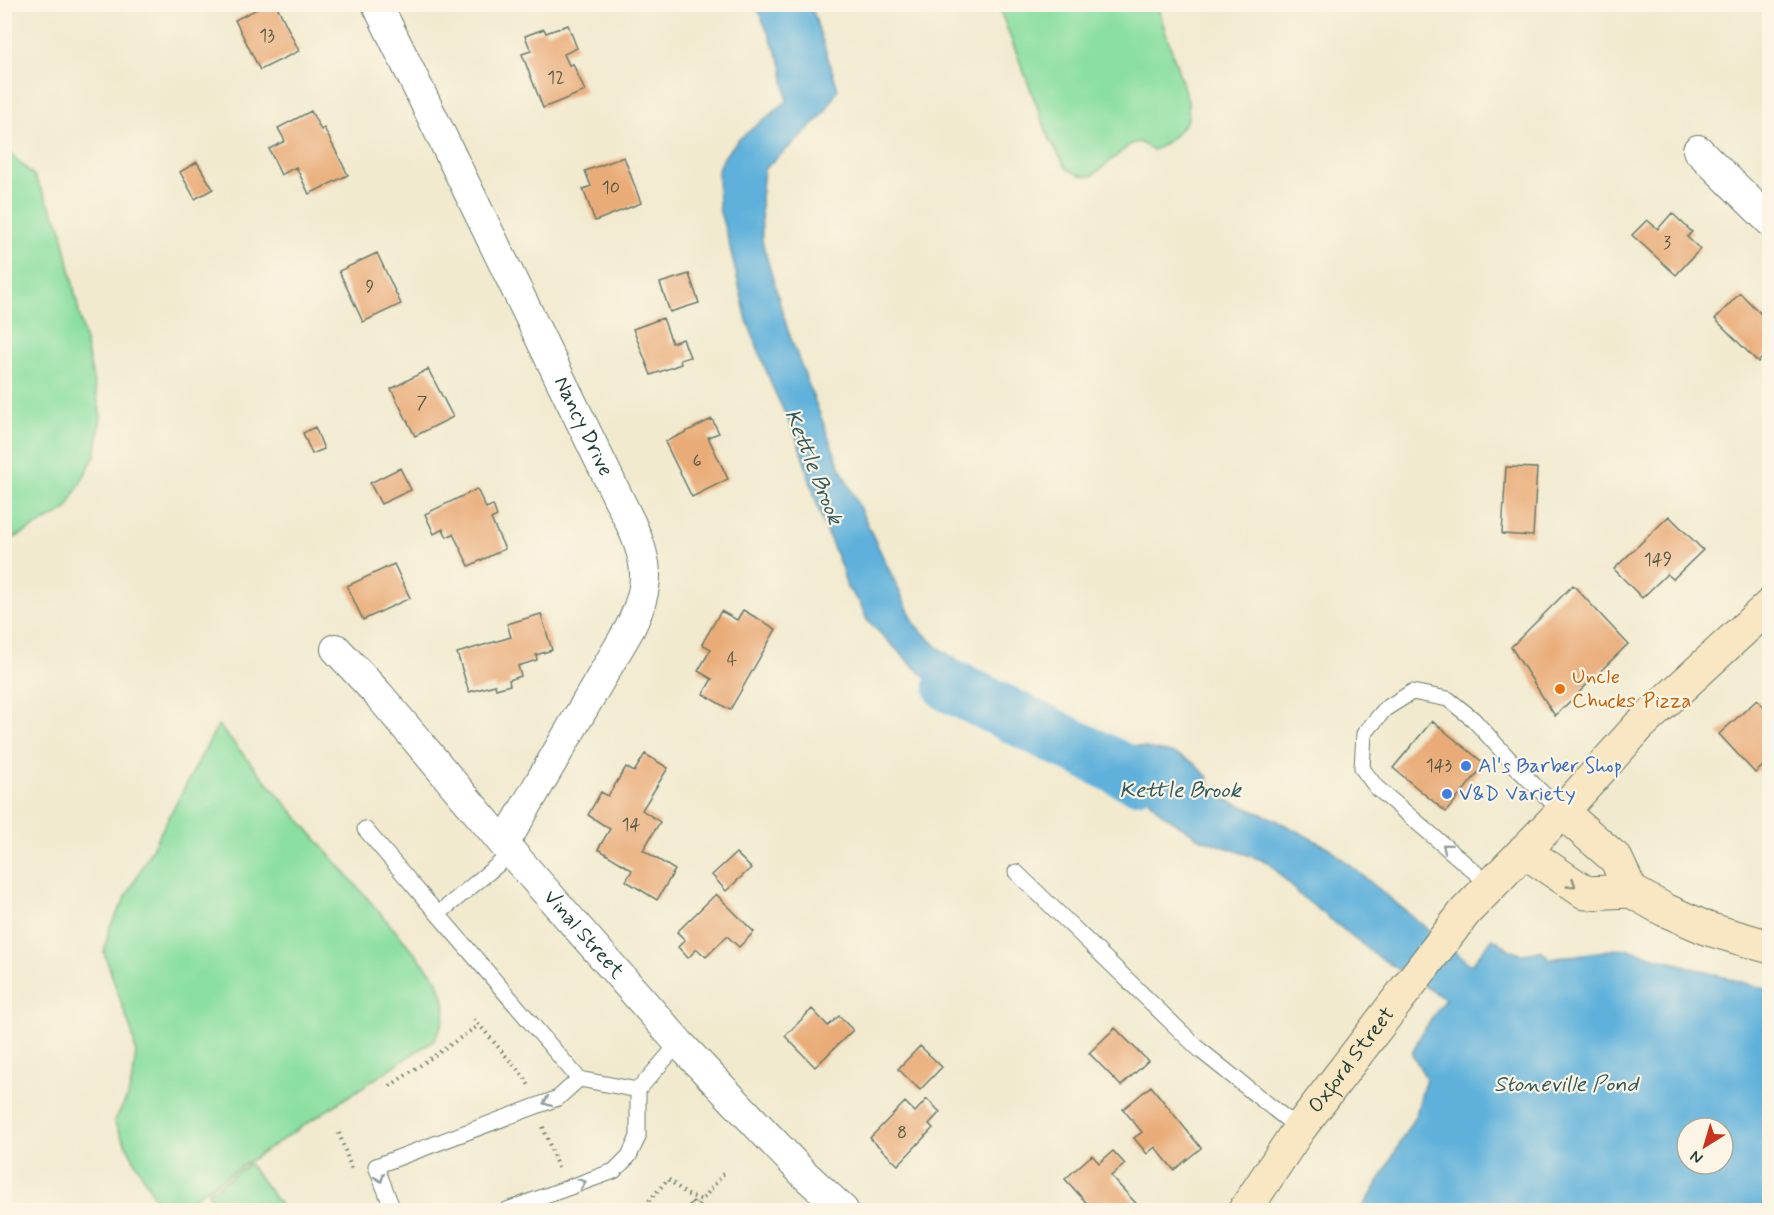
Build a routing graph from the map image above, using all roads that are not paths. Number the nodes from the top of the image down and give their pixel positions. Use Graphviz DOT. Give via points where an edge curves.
graph roads {
  1 [pos="377,4"];
  2 [pos="1698,150"];
  3 [pos="1770,221"];
  4 [pos="1770,605"];
  5 [pos="336,649"];
  6 [pos="1562,812"];
  7 [pos="365,829"];
  8 [pos="508,849"];
  9 [pos="1524,851"];
  10 [pos="1016,872"];
  11 [pos="1490,885"];
  12 [pos="1631,891"];
  13 [pos="438,914"];
  14 [pos="1770,947"];
  15 [pos="679,1044"];
  16 [pos="579,1078"];
  17 [pos="638,1090"];
  18 [pos="1299,1129"];
  19 [pos="393,1210"];
  20 [pos="507,1210"];
  21 [pos="843,1210"];
  22 [pos="1245,1210"];
  1 -- 8 [label="street, Nancy Drive" via="630,522 645,564 644,587 630,628"];
  2 -- 3 [label="street"];
  4 -- 6 [label="main road, Oxford Street" via="1640,726"];
  5 -- 8 [label="street, Vinal Street"];
  6 -- 9 [label="main road, Oxford Street"];
  11 -- 6 [label="lane, one-way" via="1376,787 1362,768 1364,734 1384,709 1413,692 1448,699 1473,719"];
  6 -- 12 [label="main road" via="1616,859"];
  7 -- 13 [label="lane"];
  8 -- 13 [label="lane"];
  8 -- 15 [label="street, Vinal Street"];
  9 -- 11 [label="main road, Oxford Street"];
  9 -- 12 [label="main road, one-way" via="1586,892"];
  10 -- 18 [label="lane" via="1200,1050"];
  11 -- 18 [label="main road, Oxford Street" via="1465,912"];
  12 -- 14 [label="main road" via="1708,928"];
  13 -- 16 [label="lane"];
  15 -- 17 [label="lane"];
  15 -- 21 [label="street, Vinal Street"];
  16 -- 17 [label="lane"];
  16 -- 19 [label="lane, one-way" via="558,1098 376,1166"];
  20 -- 17 [label="lane, one-way" via="614,1171 629,1156 638,1137"];
  18 -- 22 [label="main road, Oxford Street"];
}
